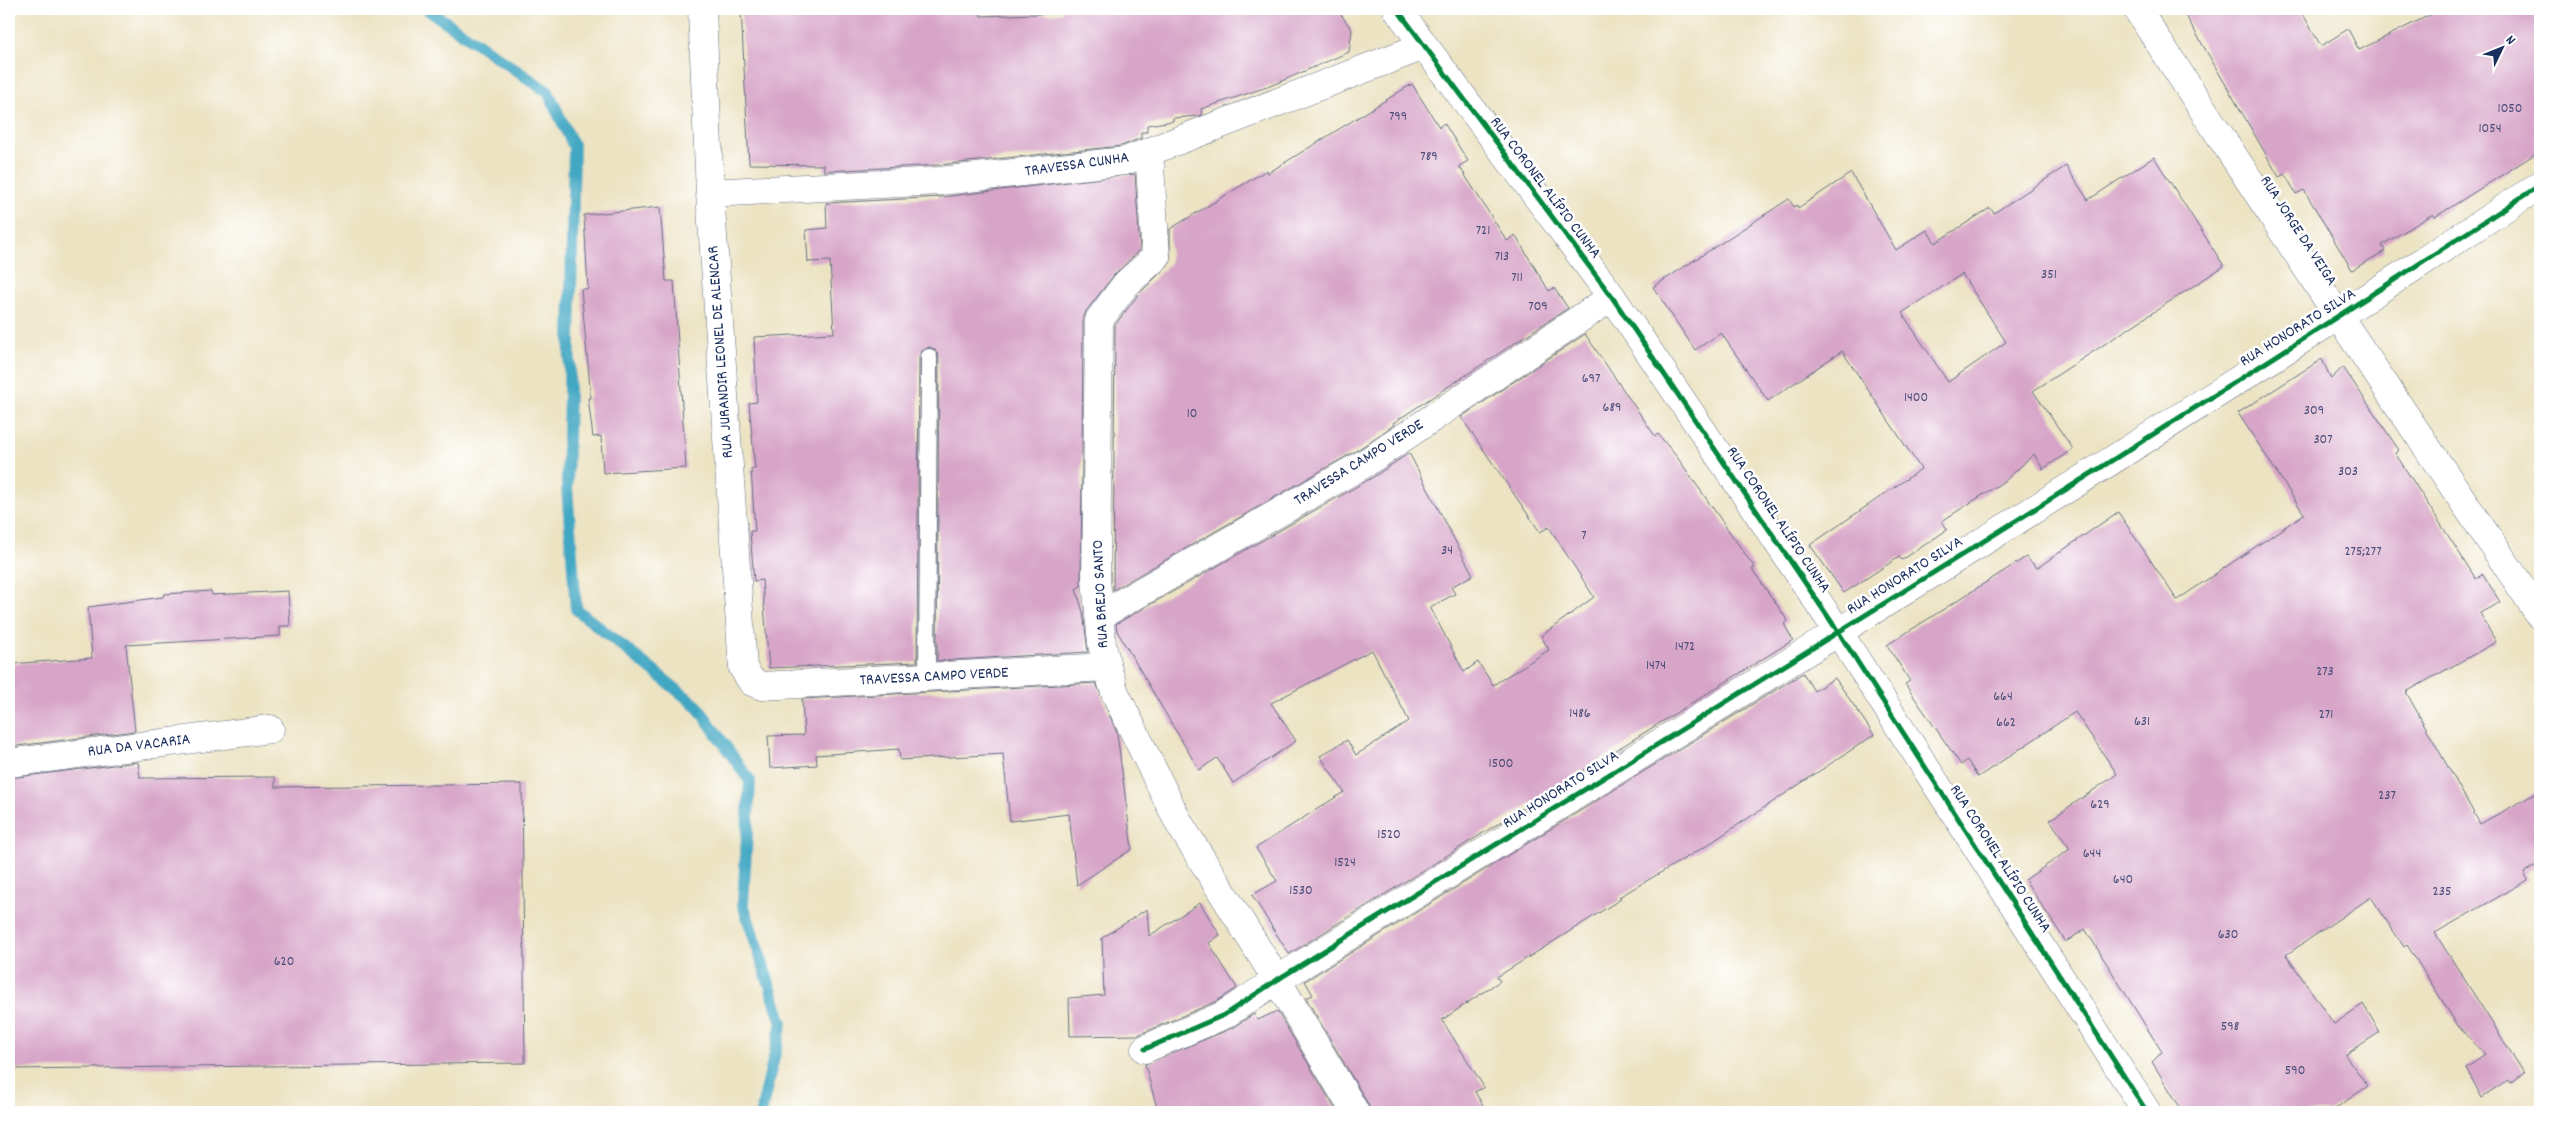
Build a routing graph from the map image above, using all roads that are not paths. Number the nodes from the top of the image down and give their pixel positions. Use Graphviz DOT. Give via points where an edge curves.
graph roads {
  1 [pos="702,9"];
  2 [pos="1397,9"];
  3 [pos="2137,9"];
  4 [pos="1424,46"];
  5 [pos="1149,152"];
  6 [pos="2540,185"];
  7 [pos="710,193"];
  8 [pos="1612,297"];
  9 [pos="2339,317"];
  10 [pos="930,356"];
  11 [pos="2540,615"];
  12 [pos="1099,616"];
  13 [pos="1839,633"];
  14 [pos="1107,667"];
  15 [pos="927,677"];
  16 [pos="762,686"];
  17 [pos="270,729"];
  18 [pos="9,763"];
  19 [pos="1277,980"];
  20 [pos="1145,1049"];
  21 [pos="1355,1112"];
  22 [pos="2147,1112"];
  1 -- 7 [label="street, RUA JURANDIR LEONEL DE ALENCAR"];
  2 -- 4 [label="street, RUA CORONEL ALÍPIO CUNHA"];
  3 -- 9 [label="street, RUA JORGE DA VEIGA"];
  4 -- 5 [label="street, TRAVESSA CUNHA"];
  4 -- 8 [label="street, RUA CORONEL ALÍPIO CUNHA"];
  5 -- 7 [label="street, TRAVESSA CUNHA" via="1125,161 940,181"];
  5 -- 12 [label="street, RUA BREJO SANTO" via="1156,258 1126,284 1099,320 1096,579"];
  6 -- 9 [label="street, RUA HONORATO SILVA"];
  7 -- 16 [label="street, RUA JURANDIR LEONEL DE ALENCAR" via="743,668 752,682"];
  8 -- 12 [label="street, TRAVESSA CAMPO VERDE" via="1367,462"];
  8 -- 13 [label="street, RUA CORONEL ALÍPIO CUNHA"];
  9 -- 11 [label="street, RUA JORGE DA VEIGA"];
  9 -- 13 [label="street, RUA HONORATO SILVA"];
  10 -- 15 [label="lane"];
  12 -- 14 [label="street, RUA BREJO SANTO"];
  13 -- 19 [label="street, RUA HONORATO SILVA"];
  13 -- 22 [label="street, RUA CORONEL ALÍPIO CUNHA"];
  14 -- 15 [label="street, TRAVESSA CAMPO VERDE"];
  14 -- 19 [label="street, RUA BREJO SANTO" via="1115,693 1179,823"];
  15 -- 16 [label="street, TRAVESSA CAMPO VERDE"];
  17 -- 18 [label="street, RUA DA VACARIA"];
  19 -- 20 [label="street, RUA HONORATO SILVA" via="1224,1015"];
  19 -- 21 [label="street, RUA BREJO SANTO"];
}
